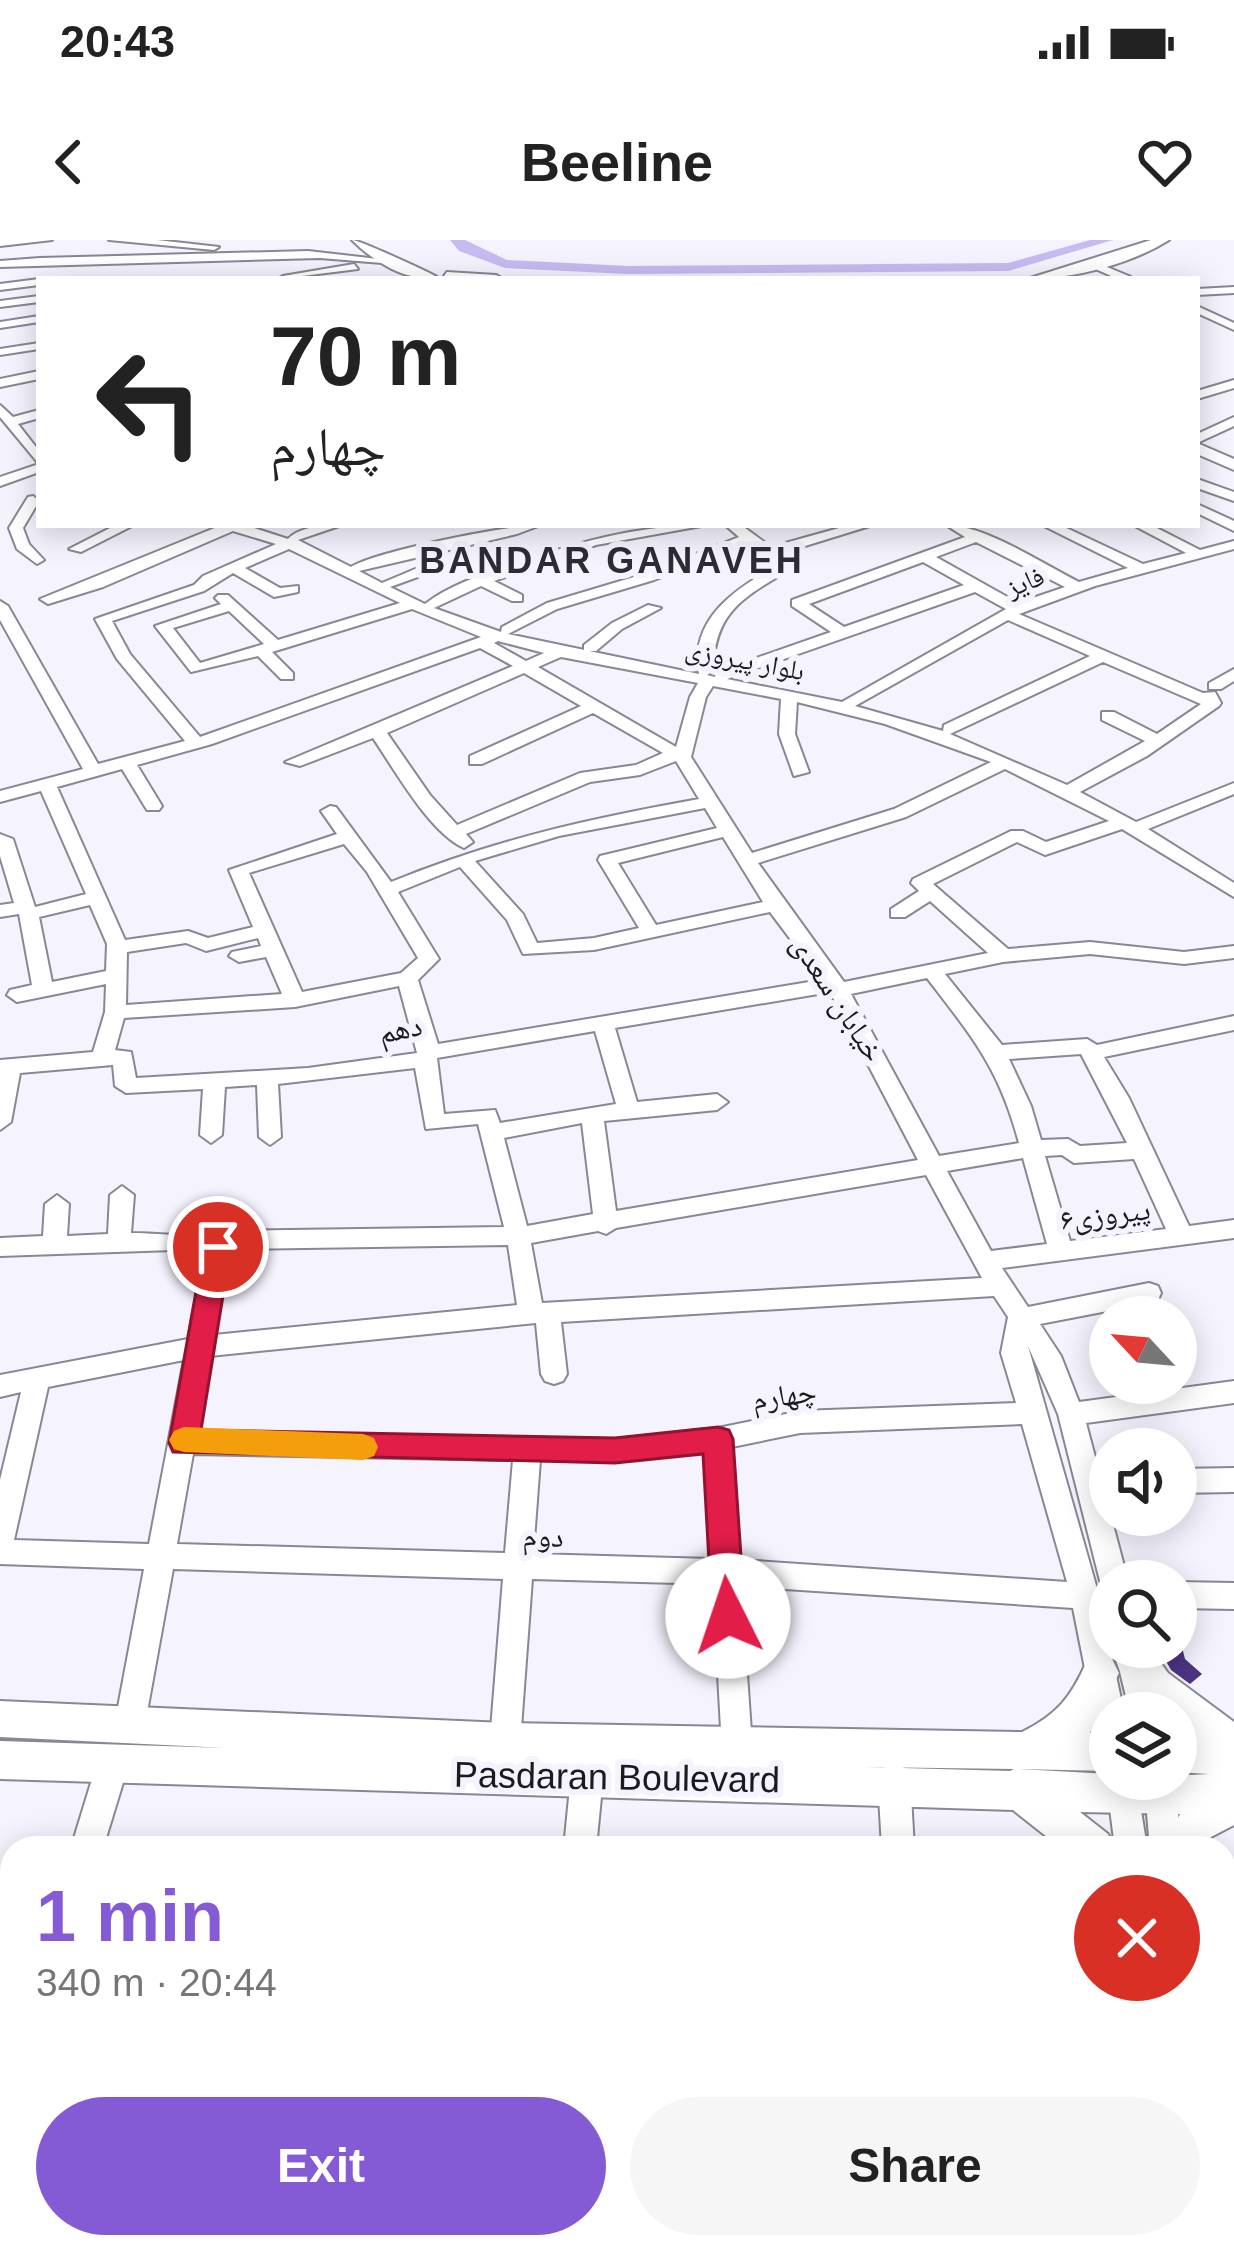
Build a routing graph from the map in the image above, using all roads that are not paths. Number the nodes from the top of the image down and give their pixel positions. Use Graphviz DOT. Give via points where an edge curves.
graph roads {
  1 [pos="47,240"];
  2 [pos="74,240"];
  3 [pos="114,240"];
  4 [pos="362,240"];
  5 [pos="1162,240"];
  6 [pos="0,243"];
  7 [pos="320,255"];
  8 [pos="49,260"];
  9 [pos="118,261"];
  10 [pos="384,261"];
  11 [pos="192,262"];
  12 [pos="0,264"];
  13 [pos="1095,265"];
  14 [pos="333,275"];
  15 [pos="126,276"];
  16 [pos="199,276"];
  17 [pos="432,276"];
  18 [pos="433,276"];
  19 [pos="1047,276"];
  20 [pos="1120,276"];
  21 [pos="36,282"];
  22 [pos="0,287"];
  23 [pos="1234,290"];
  24 [pos="1200,292"];
  25 [pos="36,299"];
  26 [pos="0,304"];
  27 [pos="1200,310"];
  28 [pos="36,319"];
  29 [pos="0,325"];
  30 [pos="1234,327"];
  31 [pos="36,344"];
  32 [pos="36,344"];
  33 [pos="17,346"];
  34 [pos="0,350"];
  35 [pos="36,376"];
  36 [pos="1200,381"];
  37 [pos="0,383"];
  38 [pos="1234,384"];
  39 [pos="36,388"];
  40 [pos="1214,388"];
  41 [pos="1200,394"];
  42 [pos="0,395"];
  43 [pos="3,413"];
  44 [pos="36,414"];
  45 [pos="1230,426"];
  46 [pos="36,431"];
  47 [pos="20,435"];
  48 [pos="1200,438"];
  49 [pos="0,441"];
  50 [pos="1200,449"];
  51 [pos="36,459"];
  52 [pos="1234,465"];
  53 [pos="36,466"];
  54 [pos="1200,484"];
  55 [pos="0,489"];
  56 [pos="1234,497"];
  57 [pos="36,498"];
  58 [pos="36,499"];
  59 [pos="1200,506"];
  60 [pos="1200,509"];
  61 [pos="1234,527"];
  62 [pos="121,528"];
  63 [pos="223,528"];
  64 [pos="251,528"];
  65 [pos="317,528"];
  66 [pos="524,528"];
  67 [pos="676,528"];
  68 [pos="735,528"];
  69 [pos="856,528"];
  70 [pos="960,528"];
  71 [pos="1055,528"];
  72 [pos="1146,528"];
  73 [pos="286,533"];
  74 [pos="980,536"];
  75 [pos="747,539"];
  76 [pos="1234,545"];
  77 [pos="76,549"];
  78 [pos="767,554"];
  79 [pos="1198,554"];
  80 [pos="925,557"];
  81 [pos="358,567"];
  82 [pos="433,567"];
  83 [pos="234,568"];
  84 [pos="1141,569"];
  85 [pos="481,580"];
  86 [pos="763,580"];
  87 [pos="206,582"];
  88 [pos="389,583"];
  89 [pos="977,586"];
  90 [pos="1077,587"];
  91 [pos="293,589"];
  92 [pos="517,598"];
  93 [pos="797,603"];
  94 [pos="432,604"];
  95 [pos="410,605"];
  96 [pos="0,606"];
  97 [pos="231,606"];
  98 [pos="653,608"];
  99 [pos="1012,611"];
  100 [pos="288,625"];
  101 [pos="843,633"];
  102 [pos="496,636"];
  103 [pos="264,642"];
  104 [pos="590,648"];
  105 [pos="564,650"];
  106 [pos="1104,656"];
  107 [pos="525,669"];
  108 [pos="1234,674"];
  109 [pos="287,676"];
  110 [pos="712,676"];
  111 [pos="765,688"];
  112 [pos="1214,694"];
  113 [pos="789,697"];
  114 [pos="1234,697"];
  115 [pos="850,702"];
  116 [pos="592,707"];
  117 [pos="1108,716"];
  118 [pos="950,729"];
  119 [pos="376,731"];
  120 [pos="1156,740"];
  121 [pos="196,742"];
  122 [pos="679,756"];
  123 [pos="476,760"];
  124 [pos="126,761"];
  125 [pos="294,762"];
  126 [pos="1003,763"];
  127 [pos="0,770"];
  128 [pos="93,770"];
  129 [pos="800,772"];
  130 [pos="47,784"];
  131 [pos="1074,788"];
  132 [pos="1234,788"];
  133 [pos="7,795"];
  134 [pos="709,802"];
  135 [pos="153,806"];
  136 [pos="330,811"];
  137 [pos="1122,823"];
  138 [pos="1143,825"];
  139 [pos="726,831"];
  140 [pos="454,833"];
  141 [pos="348,837"];
  142 [pos="0,840"];
  143 [pos="469,857"];
  144 [pos="746,861"];
  145 [pos="1229,870"];
  146 [pos="1234,891"];
  147 [pos="385,892"];
  148 [pos="931,892"];
  149 [pos="98,897"];
  150 [pos="775,905"];
  151 [pos="27,910"];
  152 [pos="0,911"];
  153 [pos="898,913"];
  154 [pos="650,930"];
  155 [pos="268,940"];
  156 [pos="117,946"];
  157 [pos="1234,952"];
  158 [pos="239,956"];
  159 [pos="1003,956"];
  160 [pos="934,974"];
  161 [pos="117,975"];
  162 [pos="407,978"];
  163 [pos="837,987"];
  164 [pos="43,990"];
  165 [pos="17,995"];
  166 [pos="295,1000"];
  167 [pos="115,1012"];
  168 [pos="604,1023"];
  169 [pos="1234,1023"];
  170 [pos="996,1053"];
  171 [pos="1091,1053"];
  172 [pos="427,1055"];
  173 [pos="103,1059"];
  174 [pos="5,1067"];
  175 [pos="267,1077"];
  176 [pos="214,1081"];
  177 [pos="717,1102"];
  178 [pos="628,1111"];
  179 [pos="592,1114"];
  180 [pos="0,1122"];
  181 [pos="491,1132"];
  182 [pos="211,1135"];
  183 [pos="269,1137"];
  184 [pos="1030,1149"];
  185 [pos="1142,1150"];
  186 [pos="933,1166"];
  187 [pos="122,1195"];
  188 [pos="57,1204"];
  189 [pos="606,1225"];
  190 [pos="1180,1235"];
  191 [pos="518,1236"];
  192 [pos="1231,1236"];
  193 [pos="119,1242"];
  194 [pos="55,1244"];
  195 [pos="218,1244"];
  196 [pos="0,1247"];
  197 [pos="1060,1250"];
  198 [pos="984,1261"];
  199 [pos="999,1286"];
  200 [pos="1148,1293"];
  201 [pos="539,1313"];
  202 [pos="1020,1318"];
  203 [pos="200,1347"];
  204 [pos="554,1374"];
  205 [pos="37,1378"];
  206 [pos="0,1386"];
  207 [pos="1234,1391"];
  208 [pos="1034,1413"];
  209 [pos="1071,1414"];
  210 [pos="718,1439"];
  211 [pos="184,1443"];
  212 [pos="527,1450"];
  213 [pos="1089,1456"];
  214 [pos="1197,1480"];
  215 [pos="1234,1480"];
  216 [pos="0,1540"];
  217 [pos="0,1552"];
  218 [pos="161,1558"];
  219 [pos="518,1568"];
  220 [pos="725,1573"];
  221 [pos="1197,1595"];
  222 [pos="1085,1596"];
  223 [pos="1234,1596"];
  224 [pos="1089,1603"];
  225 [pos="1113,1668"];
  226 [pos="1132,1668"];
  227 [pos="0,1719"];
  228 [pos="130,1723"];
  229 [pos="506,1742"];
  230 [pos="1234,1745"];
  231 [pos="737,1747"];
  232 [pos="1197,1755"];
  233 [pos="1089,1756"];
  234 [pos="1234,1757"];
  235 [pos="0,1760"];
  236 [pos="113,1763"];
  237 [pos="892,1766"];
  238 [pos="1017,1769"];
  239 [pos="587,1777"];
  240 [pos="1089,1779"];
  241 [pos="1197,1791"];
  242 [pos="1234,1793"];
  243 [pos="1139,1800"];
  244 [pos="1146,1800"];
  245 [pos="1234,1804"];
  246 [pos="91,1836"];
  247 [pos="581,1836"];
  248 [pos="897,1836"];
  249 [pos="1082,1836"];
  250 [pos="1133,1836"];
  251 [pos="1161,1836"];
  252 [pos="1190,1836"];
  1 -- 6 [label="street"];
  2 -- 8 [label="street"];
  3 -- 7 [label="street"];
  4 -- 10 [label="main road"];
  4 -- 18 [label="main road"];
  5 -- 13 [label="main road"];
  7 -- 10 [label="street"];
  7 -- 11 [label="street"];
  8 -- 9 [label="street"];
  8 -- 12 [label="street"];
  9 -- 11 [label="street"];
  9 -- 15 [label="street"];
  10 -- 14 [label="street"];
  10 -- 17 [label="main road"];
  11 -- 16 [label="street"];
  13 -- 19 [label="main road"];
  13 -- 20 [label="street"];
  21 -- 22 [label="street"];
  23 -- 24 [label="street"];
  25 -- 26 [label="street"];
  27 -- 30 [label="street"];
  28 -- 29 [label="street"];
  29 -- 33 [label="street"];
  31 -- 33 [label="street"];
  32 -- 34 [label="street"];
  33 -- 34 [label="street"];
  35 -- 37 [label="street"];
  36 -- 40 [label="street"];
  38 -- 40 [label="street"];
  39 -- 42 [label="street"];
  40 -- 41 [label="street"];
  43 -- 44 [label="street"];
  43 -- 47 [label="street"];
  45 -- 48 [label="street"];
  46 -- 47 [label="street"];
  47 -- 49 [label="street"];
  47 -- 51 [label="street"];
  50 -- 52 [label="main road"];
  53 -- 55 [label="street"];
  54 -- 56 [label="street"];
  55 -- 57 [label="street"];
  56 -- 59 [label="street"];
  58 -- 63 [label="street" via="16,528 55,597"];
  60 -- 61 [label="street"];
  62 -- 77 [label="street"];
  64 -- 73 [label="street, بلوار پیروزی"];
  65 -- 73 [label="street"];
  66 -- 81 [label="street"];
  67 -- 85 [label="street" via="606,537"];
  68 -- 75 [label="street"];
  69 -- 78 [label="street"];
  70 -- 74 [label="street"];
  71 -- 84 [label="street"];
  72 -- 79 [label="street"];
  73 -- 81 [label="street, بلوار پیروزی"];
  73 -- 83 [label="street"];
  73 -- 95 [label="street, بلوار پیروزی"];
  74 -- 80 [label="street"];
  74 -- 90 [label="street"];
  75 -- 78 [label="street"];
  75 -- 102 [label="street" via="552,606"];
  76 -- 79 [label="street, فایز"];
  78 -- 86 [label="street" via="786,566"];
  79 -- 84 [label="street, فایز"];
  80 -- 89 [label="street"];
  80 -- 93 [label="street"];
  81 -- 88 [label="street, بلوار پیروزی"];
  82 -- 88 [label="street"];
  83 -- 87 [label="street"];
  83 -- 91 [label="street" via="279,594"];
  84 -- 90 [label="street, فایز"];
  85 -- 92 [label="street"];
  85 -- 94 [label="street"];
  86 -- 93 [label="street"];
  86 -- 110 [label="street" via="715,618 704,641"];
  87 -- 97 [label="street"];
  87 -- 121 [label="street" via="103,619 123,656"];
  88 -- 94 [label="street, بلوار پیروزی"];
  89 -- 99 [label="street"];
  89 -- 101 [label="street"];
  90 -- 99 [label="street, فایز"];
  93 -- 101 [label="street"];
  94 -- 102 [label="street, بلوار پیروزی"];
  95 -- 102 [label="street, بلوار پیروزی"];
  95 -- 103 [label="street"];
  96 -- 128 [label="street"];
  97 -- 103 [label="street"];
  97 -- 103 [label="street" via="163,626 197,669"];
  98 -- 104 [label="street"];
  99 -- 106 [label="street"];
  99 -- 115 [label="street, فایز"];
  100 -- 103 [label="street"];
  101 -- 110 [label="street"];
  102 -- 104 [label="street, بلوار پیروزی"];
  102 -- 105 [label="street, بلوار پیروزی"];
  102 -- 107 [label="street"];
  102 -- 121 [label="street"];
  103 -- 109 [label="street"];
  104 -- 110 [label="street, بلوار پیروزی"];
  105 -- 107 [label="street"];
  105 -- 110 [label="street, بلوار پیروزی"];
  106 -- 112 [label="street"];
  106 -- 118 [label="street"];
  107 -- 116 [label="street"];
  107 -- 119 [label="street"];
  108 -- 112 [label="street"];
  110 -- 111 [label="street, بلوار پیروزی"];
  110 -- 122 [label="street"];
  111 -- 113 [label="street, بلوار پیروزی"];
  111 -- 115 [label="street, بلوار پیروزی"];
  112 -- 114 [label="street"];
  112 -- 120 [label="street"];
  113 -- 126 [label="street, بلوار پیروزی" via="930,731"];
  113 -- 129 [label="street" via="787,734"];
  115 -- 118 [label="street, بلوار پیروزی"];
  116 -- 122 [label="street"];
  116 -- 123 [label="street"];
  117 -- 120 [label="street"];
  118 -- 131 [label="street, بلوار پیروزی"];
  119 -- 125 [label="street"];
  119 -- 140 [label="street"];
  120 -- 131 [label="street"];
  121 -- 124 [label="street"];
  122 -- 134 [label="street, خیابان سعدی"];
  122 -- 140 [label="street" via="586,777"];
  124 -- 128 [label="street"];
  124 -- 135 [label="street"];
  126 -- 137 [label="street, بلوار پیروزی"];
  126 -- 144 [label="street" via="901,813"];
  127 -- 133 [label="street"];
  128 -- 130 [label="street"];
  130 -- 133 [label="street"];
  130 -- 149 [label="street"];
  131 -- 138 [label="street, بلوار پیروزی"];
  132 -- 138 [label="street"];
  134 -- 139 [label="street, خیابان سعدی"];
  134 -- 143 [label="street"];
  136 -- 141 [label="street"];
  137 -- 146 [label="street, بلوار پیروزی"];
  137 -- 148 [label="street" via="1046,849 1017,836 920,883"];
  138 -- 145 [label="street, بلوار پیروزی"];
  139 -- 144 [label="street, خیابان سعدی"];
  139 -- 154 [label="street" via="607,860"];
  140 -- 143 [label="street"];
  141 -- 147 [label="street"];
  141 -- 155 [label="street" via="238,870"];
  142 -- 151 [label="street"];
  143 -- 147 [label="street"];
  143 -- 154 [label="street" via="530,950"];
  144 -- 150 [label="street, خیابان سعدی"];
  147 -- 162 [label="street" via="429,959"];
  148 -- 153 [label="street"];
  148 -- 159 [label="street"];
  149 -- 151 [label="street"];
  149 -- 156 [label="street"];
  150 -- 154 [label="street"];
  150 -- 163 [label="street, خیابان سعدی"];
  151 -- 152 [label="street"];
  151 -- 164 [label="street"];
  155 -- 156 [label="street" via="206,945 188,937"];
  155 -- 158 [label="street"];
  155 -- 166 [label="street"];
  156 -- 161 [label="street"];
  157 -- 159 [label="street, دهم" via="1184,958 1090,948"];
  159 -- 160 [label="street, دهم"];
  160 -- 163 [label="street, دهم"];
  160 -- 170 [label="street"];
  161 -- 164 [label="street"];
  161 -- 167 [label="street"];
  162 -- 166 [label="street"];
  162 -- 172 [label="street"];
  163 -- 168 [label="street, دهم"];
  163 -- 186 [label="street, خیابان سعدی"];
  164 -- 165 [label="street"];
  166 -- 167 [label="street"];
  167 -- 173 [label="street"];
  168 -- 172 [label="street, دهم"];
  168 -- 178 [label="street"];
  169 -- 171 [label="street"];
  170 -- 171 [label="street" via="1088,1046"];
  170 -- 184 [label="street"];
  171 -- 185 [label="street"];
  172 -- 175 [label="street, دهم"];
  172 -- 181 [label="street" via="434,1123 487,1115"];
  173 -- 174 [label="street"];
  173 -- 176 [label="street, دهم" via="123,1058 126,1087"];
  174 -- 180 [label="street"];
  175 -- 176 [label="street, دهم"];
  175 -- 183 [label="street"];
  176 -- 182 [label="street"];
  177 -- 178 [label="street"];
  178 -- 179 [label="street"];
  179 -- 181 [label="street"];
  179 -- 189 [label="street"];
  181 -- 191 [label="street"];
  184 -- 185 [label="street"];
  184 -- 186 [label="street"];
  184 -- 197 [label="street"];
  185 -- 190 [label="street"];
  186 -- 189 [label="street"];
  186 -- 198 [label="street, خیابان سعدی"];
  187 -- 193 [label="street"];
  188 -- 194 [label="street"];
  189 -- 191 [label="street"];
  190 -- 192 [label="street, پیروزی۶"];
  190 -- 197 [label="street, پیروزی۶"];
  191 -- 195 [label="street"];
  191 -- 201 [label="street"];
  193 -- 194 [label="street"];
  193 -- 195 [label="street"];
  194 -- 196 [label="street"];
  195 -- 203 [label="street"];
  197 -- 198 [label="street, پیروزی۶"];
  198 -- 199 [label="street, خیابان سعدی"];
  199 -- 201 [label="street"];
  199 -- 202 [label="street, خیابان سعدی"];
  200 -- 202 [label="street"];
  201 -- 203 [label="street"];
  201 -- 204 [label="street"];
  202 -- 208 [label="street" via="1014,1353"];
  202 -- 209 [label="street, خیابان سعدی" via="1048,1356"];
  203 -- 205 [label="street"];
  203 -- 211 [label="street"];
  205 -- 206 [label="street"];
  205 -- 216 [label="street"];
  207 -- 209 [label="street"];
  208 -- 210 [label="street, چهارم" via="800,1422"];
  208 -- 222 [label="street"];
  209 -- 213 [label="street, خیابان سعدی"];
  210 -- 212 [label="street, چهارم"];
  210 -- 220 [label="street"];
  211 -- 212 [label="street, چهارم"];
  211 -- 218 [label="street"];
  212 -- 219 [label="street"];
  214 -- 215 [label="street"];
  217 -- 218 [label="street, دوم"];
  218 -- 219 [label="street, دوم"];
  218 -- 228 [label="street"];
  219 -- 220 [label="street, دوم"];
  219 -- 229 [label="street"];
  220 -- 222 [label="street, دوم"];
  220 -- 231 [label="street"];
  221 -- 223 [label="street"];
  222 -- 224 [label="street"];
  225 -- 238 [label="main road" via="1068,1733"];
  226 -- 230 [label="main road"];
  227 -- 228 [label="main road, Pasdaran Boulevard"];
  228 -- 229 [label="main road, Pasdaran Boulevard"];
  229 -- 231 [label="main road, Pasdaran Boulevard"];
  231 -- 237 [label="main road, Pasdaran Boulevard"];
  232 -- 234 [label="main road"];
  233 -- 238 [label="main road, Pasdaran Boulevard"];
  235 -- 236 [label="main road, Pasdaran Boulevard"];
  236 -- 239 [label="main road, Pasdaran Boulevard"];
  236 -- 246 [label="street"];
  237 -- 238 [label="main road, Pasdaran Boulevard"];
  237 -- 239 [label="main road, Pasdaran Boulevard"];
  237 -- 248 [label="street"];
  238 -- 240 [label="main road, Pasdaran Boulevard"];
  238 -- 249 [label="main road"];
  239 -- 247 [label="street"];
  241 -- 242 [label="main road, Pasdaran Boulevard"];
  243 -- 250 [label="street"];
  244 -- 251 [label="street"];
  245 -- 252 [label="main road" via="1197,1823"];
}
